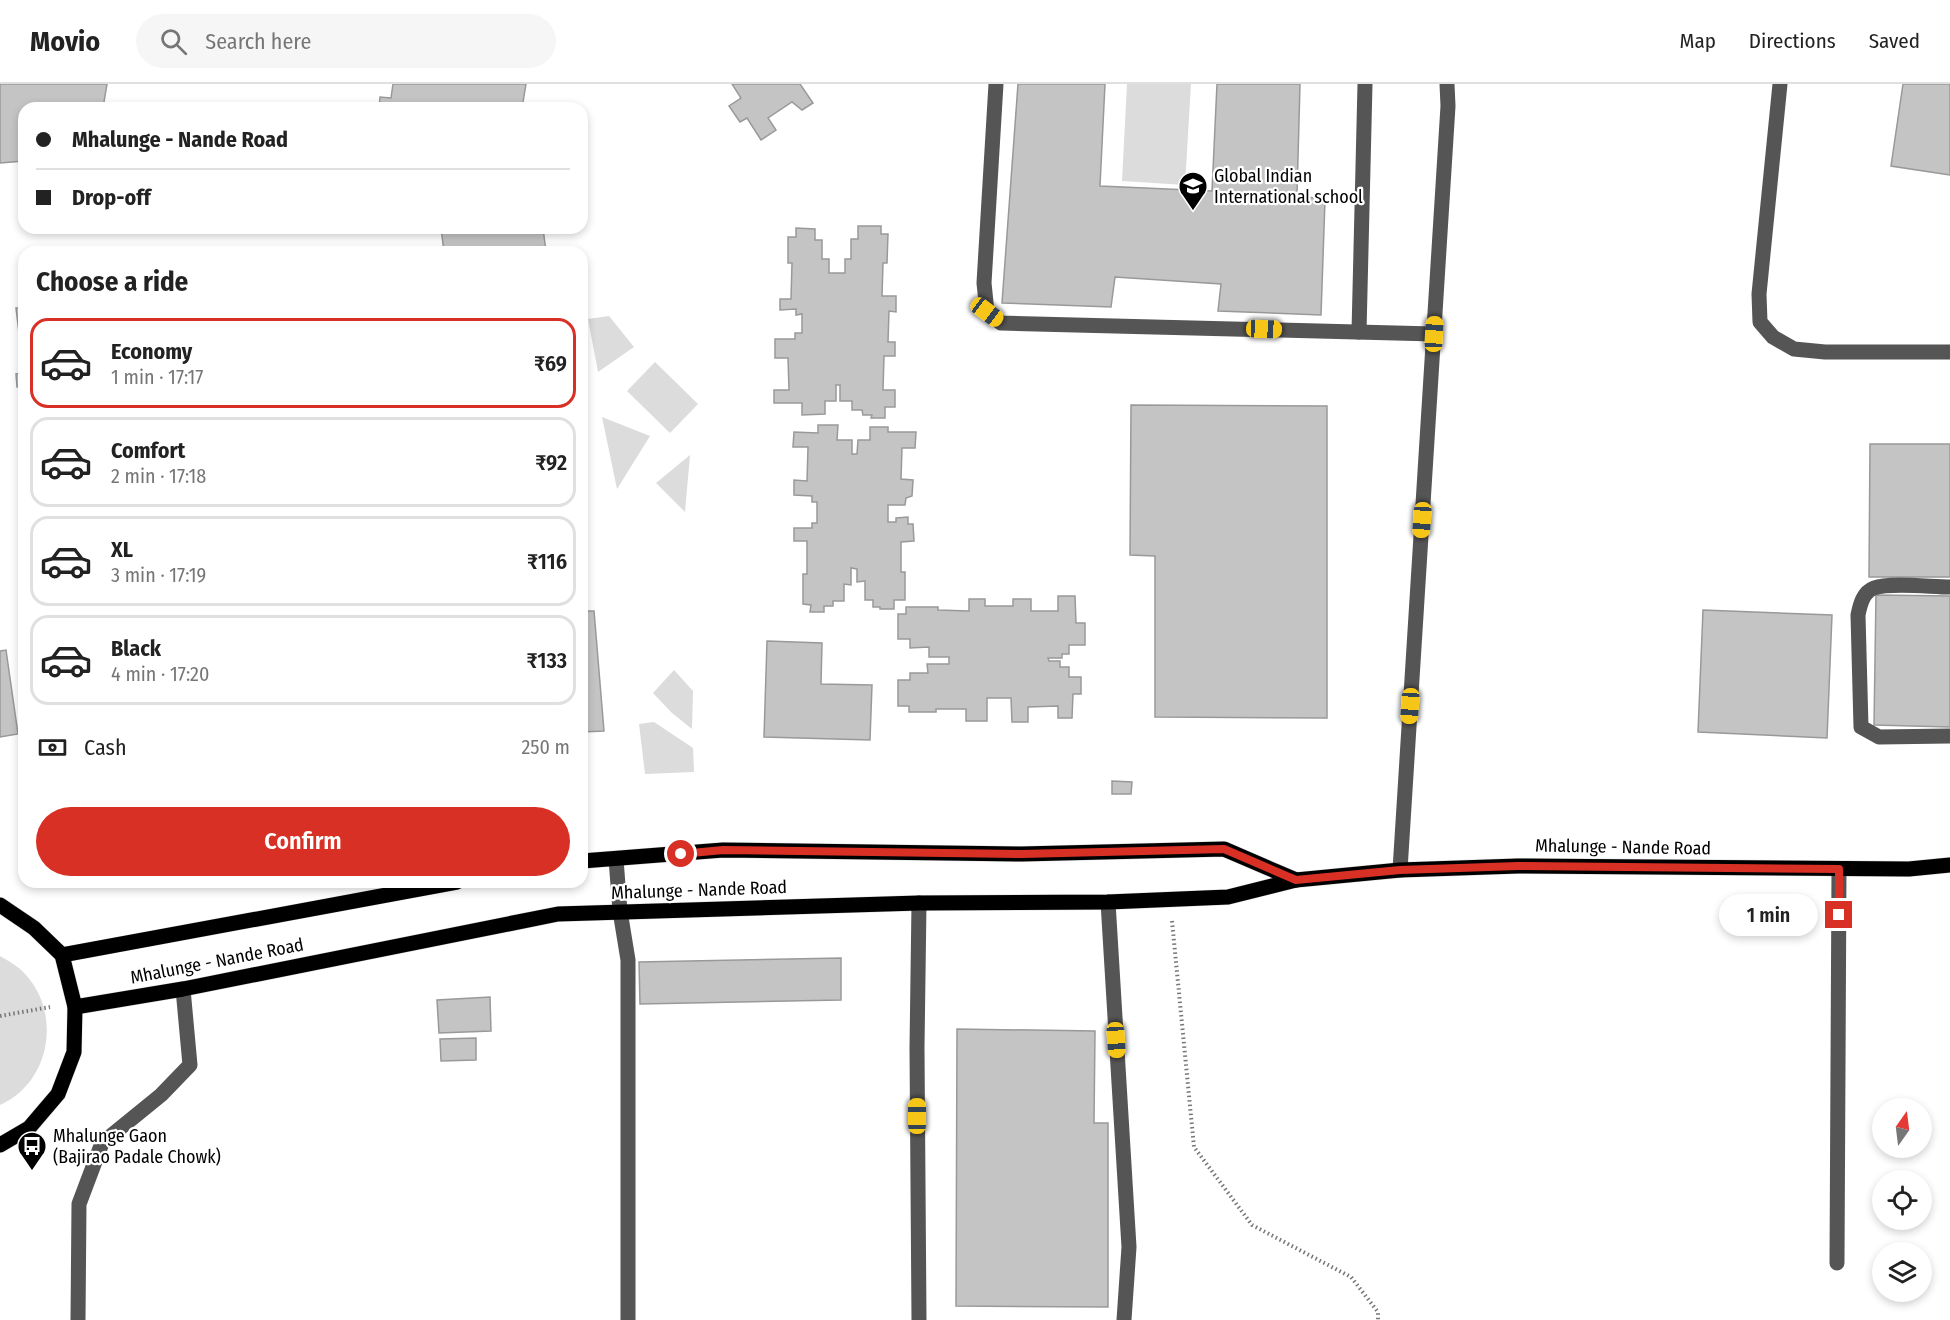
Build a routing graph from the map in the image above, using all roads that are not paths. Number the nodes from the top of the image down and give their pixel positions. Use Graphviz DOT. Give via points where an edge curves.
graph roads {
  1 [pos="996,84"];
  2 [pos="1365,84"];
  3 [pos="1447,84"];
  4 [pos="1780,84"];
  5 [pos="1359,332"];
  6 [pos="1434,334"];
  7 [pos="1950,352"];
  8 [pos="1950,587"];
  9 [pos="1950,736"];
  10 [pos="616,858"];
  11 [pos="588,860"];
  12 [pos="1950,865"];
  13 [pos="1839,869"];
  14 [pos="1400,870"];
  15 [pos="1296,880"];
  16 [pos="425,888"];
  17 [pos="1108,902"];
  18 [pos="919,903"];
  19 [pos="0,905"];
  20 [pos="620,911"];
  21 [pos="62,955"];
  22 [pos="183,989"];
  23 [pos="75,1007"];
  24 [pos="0,1145"];
  25 [pos="1837,1263"];
  26 [pos="78,1320"];
  27 [pos="628,1320"];
  28 [pos="919,1320"];
  29 [pos="1124,1320"];
  1 -- 5 [label="street" via="984,283 987,312 1001,323"];
  2 -- 5 [label="street"];
  3 -- 6 [label="street"];
  4 -- 7 [label="street" via="1760,322 1794,349"];
  5 -- 6 [label="street"];
  6 -- 14 [label="street"];
  8 -- 9 [label="street" via="1872,588 1862,598 1858,615 1861,727 1879,736"];
  10 -- 11 [label="main road, Mhalunge - Nande Road"];
  10 -- 15 [label="main road, Mhalunge - Nande Road" via="723,850 1022,854 1224,849"];
  10 -- 20 [label="street"];
  12 -- 13 [label="main road, Mhalunge - Nande Road"];
  13 -- 14 [label="main road, Mhalunge - Nande Road" via="1518,866"];
  13 -- 25 [label="street"];
  14 -- 15 [label="main road, Mhalunge - Nande Road"];
  15 -- 17 [label="main road, Mhalunge - Nande Road" via="1228,897"];
  16 -- 21 [label="main road, Mhalunge - Nande Road"];
  17 -- 18 [label="main road, Mhalunge - Nande Road"];
  17 -- 29 [label="street" via="1129,1247"];
  18 -- 20 [label="main road, Mhalunge - Nande Road"];
  18 -- 28 [label="street"];
  19 -- 21 [label="main road" via="34,928"];
  20 -- 22 [label="main road, Mhalunge - Nande Road" via="558,914"];
  20 -- 27 [label="street" via="628,960"];
  21 -- 23 [label="main road"];
  22 -- 23 [label="main road, Mhalunge - Nande Road"];
  22 -- 26 [label="street" via="190,1065 161,1095 102,1143 79,1204"];
  23 -- 24 [label="main road" via="74,1052 58,1094 29,1128"];
}
